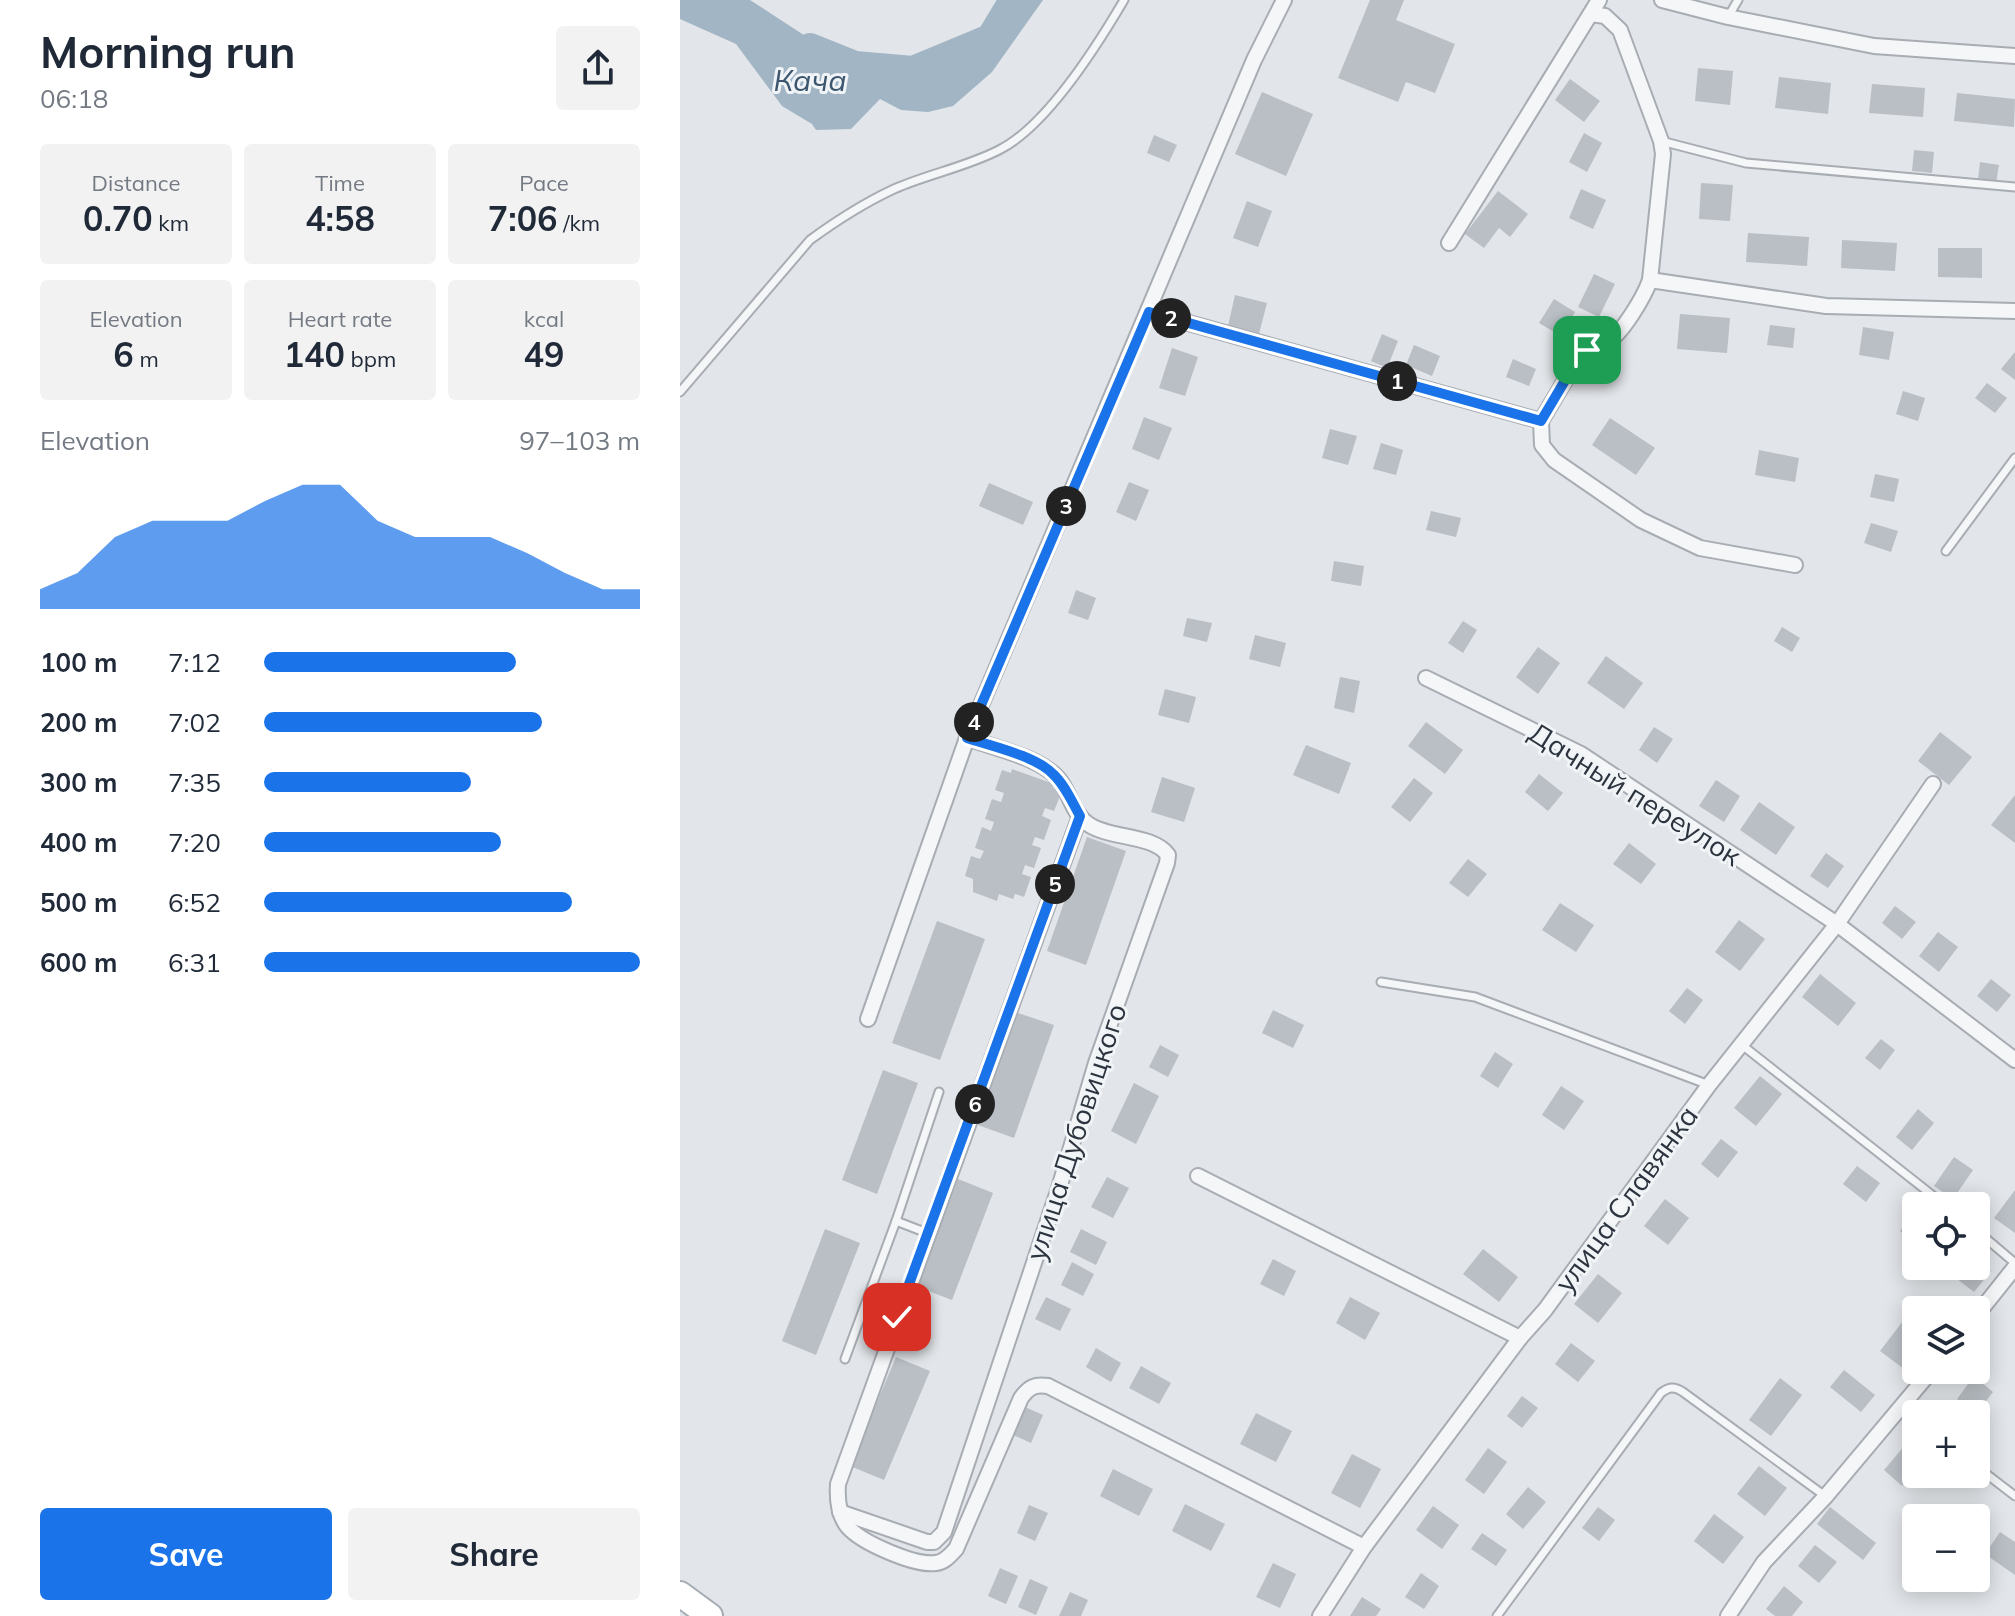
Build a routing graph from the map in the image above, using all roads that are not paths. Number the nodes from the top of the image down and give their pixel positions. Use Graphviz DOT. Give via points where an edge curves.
graph roads {
  1 [pos="1124,0"];
  2 [pos="1284,0"];
  3 [pos="1599,0"];
  4 [pos="1662,0"];
  5 [pos="1738,0"];
  6 [pos="1591,14"];
  7 [pos="1728,17"];
  8 [pos="2015,56"];
  9 [pos="1661,141"];
  10 [pos="2015,187"];
  11 [pos="1449,243"];
  12 [pos="1650,280"];
  13 [pos="2015,311"];
  14 [pos="1149,312"];
  15 [pos="680,392"];
  16 [pos="1541,421"];
  17 [pos="2015,458"];
  18 [pos="1946,551"];
  19 [pos="1795,565"];
  20 [pos="1426,678"];
  21 [pos="967,738"];
  22 [pos="1933,784"];
  23 [pos="1080,816"];
  24 [pos="1837,924"];
  25 [pos="1381,982"];
  26 [pos="868,1019"];
  27 [pos="1742,1045"];
  28 [pos="2015,1060"];
  29 [pos="1709,1085"];
  30 [pos="939,1092"];
  31 [pos="1198,1176"];
  32 [pos="1928,1192"];
  33 [pos="896,1221"];
  34 [pos="927,1233"];
  35 [pos="1990,1243"];
  36 [pos="2015,1265"];
  37 [pos="1990,1298"];
  38 [pos="1520,1338"];
  39 [pos="845,1359"];
  40 [pos="1921,1384"];
  41 [pos="1901,1409"];
  42 [pos="1990,1477"];
  43 [pos="1826,1496"];
  44 [pos="2015,1496"];
  45 [pos="840,1512"];
  46 [pos="1364,1547"];
  47 [pos="680,1594"];
  48 [pos="710,1616"];
  49 [pos="1320,1616"];
  50 [pos="1497,1616"];
  51 [pos="1728,1616"];
  1 -- 15 [label="lane" via="1100,41 1028,130 1000,150 895,189 810,240"];
  2 -- 14 [label="street"];
  3 -- 6 [label="street"];
  4 -- 7 [label="street"];
  5 -- 7 [label="lane"];
  6 -- 9 [label="street" via="1605,16 1620,30"];
  6 -- 11 [label="street"];
  7 -- 8 [label="street" via="1874,46"];
  9 -- 10 [label="lane" via="1746,163"];
  9 -- 12 [label="street"];
  12 -- 13 [label="street" via="1826,306"];
  12 -- 16 [label="street" via="1616,335 1579,357"];
  14 -- 16 [label="street"];
  14 -- 21 [label="street"];
  16 -- 19 [label="street" via="1542,445 1554,460 1641,520 1700,548"];
  17 -- 18 [label="lane"];
  20 -- 24 [label="street, Дачный переулок" via="1581,754"];
  21 -- 23 [label="street" via="1051,771"];
  21 -- 26 [label="street"];
  22 -- 24 [label="street, улица Славянка"];
  23 -- 34 [label="street"];
  23 -- 45 [label="street, улица Дубовицкого" via="1102,831 1156,844 1168,855 1167,863 1096,1063 949,1517 940,1538 927,1542"];
  24 -- 27 [label="street, улица Славянка"];
  24 -- 28 [label="street, Дачный переулок"];
  25 -- 29 [label="lane" via="1475,997"];
  27 -- 29 [label="street, улица Славянка"];
  27 -- 32 [label="lane"];
  29 -- 38 [label="street, улица Славянка"];
  30 -- 33 [label="lane"];
  31 -- 38 [label="street"];
  33 -- 34 [label="lane"];
  33 -- 39 [label="lane"];
  34 -- 45 [label="street" via="838,1484"];
  35 -- 36 [label="lane"];
  36 -- 37 [label="street"];
  38 -- 46 [label="street, улица Славянка"];
  40 -- 41 [label="street"];
  41 -- 43 [label="street"];
  42 -- 44 [label="lane"];
  43 -- 50 [label="lane" via="1676,1387 1667,1388"];
  43 -- 51 [label="street" via="1764,1562"];
  45 -- 46 [label="street" via="846,1525 879,1548 926,1563 948,1558 1021,1398 1037,1385"];
  46 -- 49 [label="street, улица Славянка"];
  47 -- 48 [label="main road"];
}
